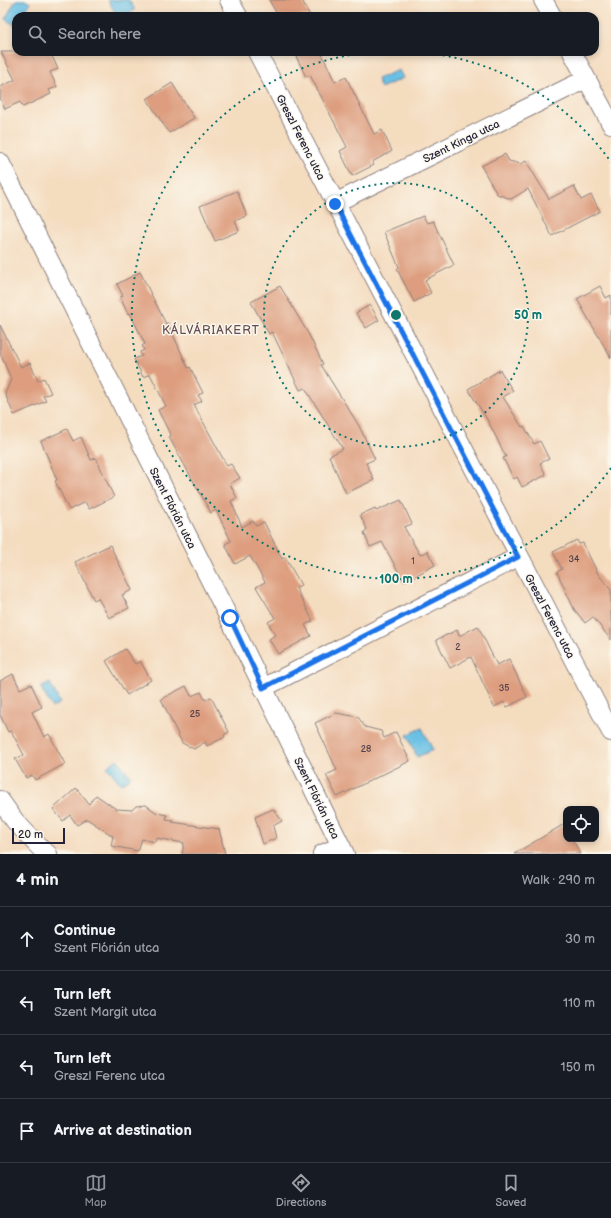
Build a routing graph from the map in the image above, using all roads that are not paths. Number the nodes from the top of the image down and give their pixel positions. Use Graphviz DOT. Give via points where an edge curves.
graph roads {
  1 [pos="229,0"];
  2 [pos="543,0"];
  3 [pos="236,12"];
  4 [pos="550,12"];
  5 [pos="259,56"];
  6 [pos="574,56"];
  7 [pos="586,79"];
  8 [pos="611,124"];
  9 [pos="0,162"];
  10 [pos="335,204"];
  11 [pos="518,557"];
  12 [pos="263,688"];
  13 [pos="611,732"];
  14 [pos="0,800"];
  15 [pos="343,850"];
  16 [pos="48,854"];
  17 [pos="322,854"];
  1 -- 3 [label="street"];
  2 -- 4 [label="street"];
  5 -- 10 [label="street, Greszl Ferenc utca"];
  6 -- 7 [label="street"];
  7 -- 8 [label="street"];
  7 -- 10 [label="street, Szent Kinga utca"];
  9 -- 12 [label="street, Szent Flórián utca"];
  10 -- 11 [label="street, Greszl Ferenc utca"];
  11 -- 12 [label="street"];
  11 -- 13 [label="street, Greszl Ferenc utca"];
  12 -- 15 [label="street, Szent Flórián utca"];
  14 -- 16 [label="street" via="15,821"];
  15 -- 17 [label="street"];
}
